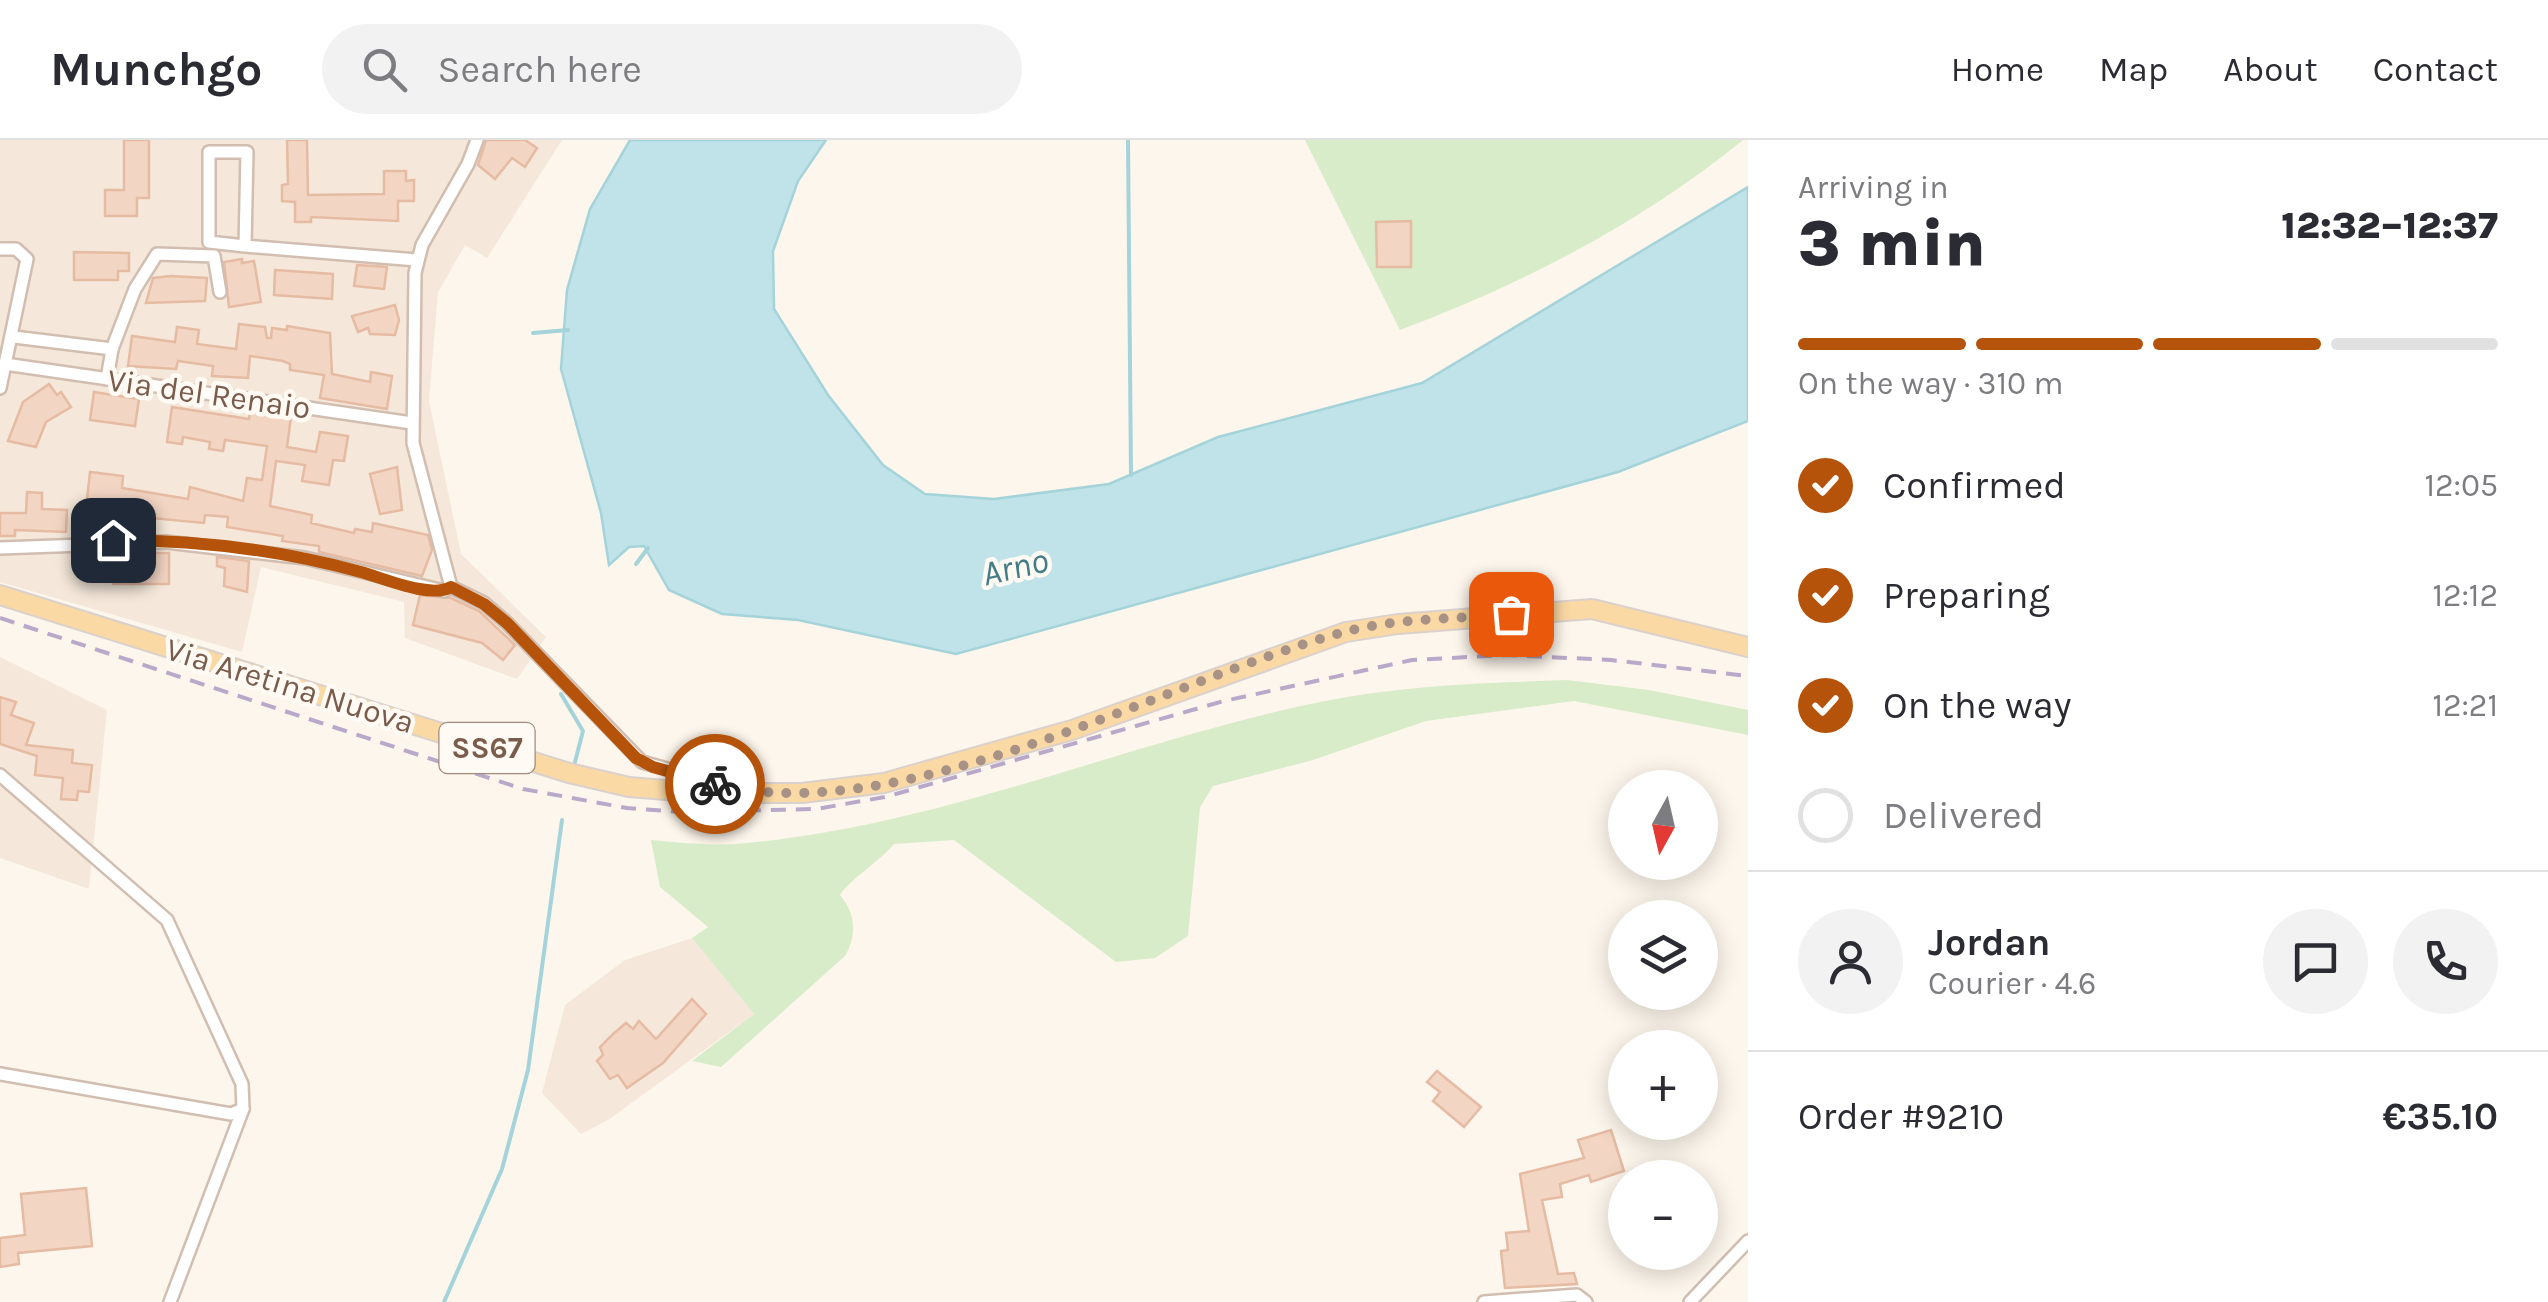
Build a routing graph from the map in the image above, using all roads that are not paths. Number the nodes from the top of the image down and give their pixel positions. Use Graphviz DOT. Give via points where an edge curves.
graph roads {
  1 [pos="477,140"];
  2 [pos="245,246"];
  3 [pos="0,249"];
  4 [pos="416,260"];
  5 [pos="220,292"];
  6 [pos="14,337"];
  7 [pos="112,349"];
  8 [pos="5,364"];
  9 [pos="107,379"];
  10 [pos="0,388"];
  11 [pos="412,424"];
  12 [pos="0,548"];
  13 [pos="451,587"];
  14 [pos="0,594"];
  15 [pos="1748,647"];
  16 [pos="0,775"];
  17 [pos="754,793"];
  18 [pos="0,1074"];
  19 [pos="243,1109"];
  20 [pos="1748,1241"];
  21 [pos="170,1302"];
  22 [pos="1484,1302"];
  23 [pos="1586,1302"];
  24 [pos="1690,1302"];
  1 -- 4 [label="street"];
  2 -- 2 [label="street" via="247,152 209,152 209,242"];
  2 -- 4 [label="street"];
  3 -- 6 [label="street" via="27,259"];
  4 -- 11 [label="street"];
  5 -- 7 [label="street" via="214,256 157,254 135,288"];
  6 -- 7 [label="street"];
  6 -- 8 [label="street"];
  7 -- 9 [label="street"];
  8 -- 9 [label="street, Via del Renaio"];
  8 -- 10 [label="street"];
  9 -- 11 [label="street, Via del Renaio"];
  11 -- 13 [label="street"];
  12 -- 13 [label="street" via="166,542 291,555 414,586"];
  13 -- 17 [label="street" via="507,623 642,762"];
  14 -- 17 [label="main road, Via Aretina Nuova / SS67" via="569,773 629,787"];
  15 -- 17 [label="main road, Via Aretina Nuova / SS67" via="1592,609 1366,628 988,756 845,790"];
  16 -- 19 [label="street" via="168,920 242,1084"];
  18 -- 19 [label="street" via="231,1114"];
  19 -- 21 [label="street"];
  20 -- 24 [label="street"];
  22 -- 23 [label="street" via="1577,1295"];
}
